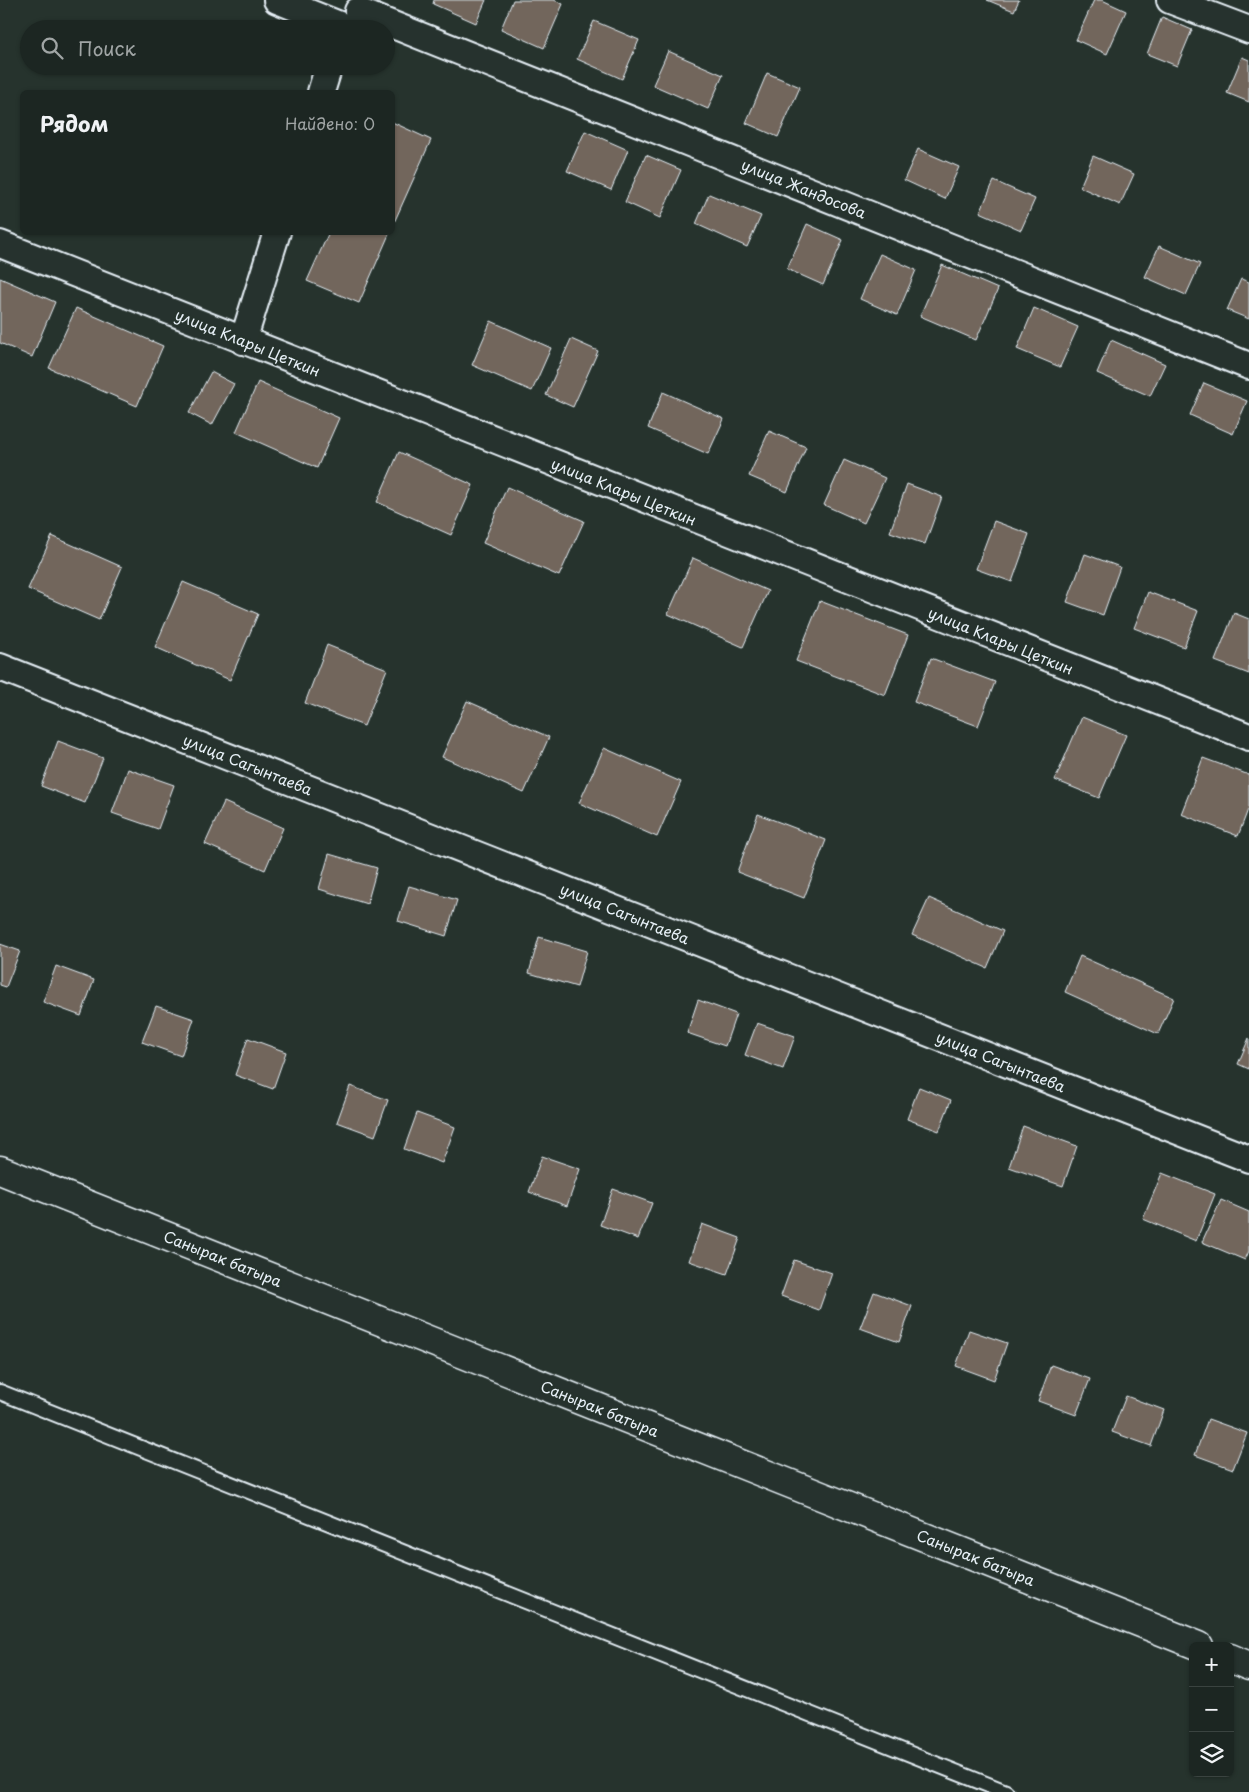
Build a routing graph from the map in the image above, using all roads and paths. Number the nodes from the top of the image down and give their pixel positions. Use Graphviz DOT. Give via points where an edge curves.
graph roads {
  1 [pos="277,0"];
  2 [pos="1170,0"];
  3 [pos="351,16"];
  4 [pos="1249,30"];
  5 [pos="395,33"];
  6 [pos="327,75"];
  7 [pos="322,90"];
  8 [pos="276,235"];
  9 [pos="0,244"];
  10 [pos="243,341"];
  11 [pos="1249,366"];
  12 [pos="0,667"];
  13 [pos="1249,737"];
  14 [pos="1249,1159"];
  15 [pos="0,1170"];
  16 [pos="0,1392"];
  17 [pos="1189,1642"];
  18 [pos="1234,1660"];
  19 [pos="1249,1666"];
  20 [pos="1006,1792"];
  1 -- 3 [label="street, улица Жандосова"];
  2 -- 4 [label="street"];
  5 -- 11 [label="street, улица Жандосова"];
  6 -- 7 [label="street"];
  8 -- 10 [label="street"];
  9 -- 10 [label="street, улица Клары Цеткин"];
  10 -- 13 [label="street, улица Клары Цеткин"];
  12 -- 14 [label="street, улица Сагынтаева"];
  15 -- 17 [label="street, Санырак батыра"];
  16 -- 20 [label="lane"];
  18 -- 19 [label="street"];
}
